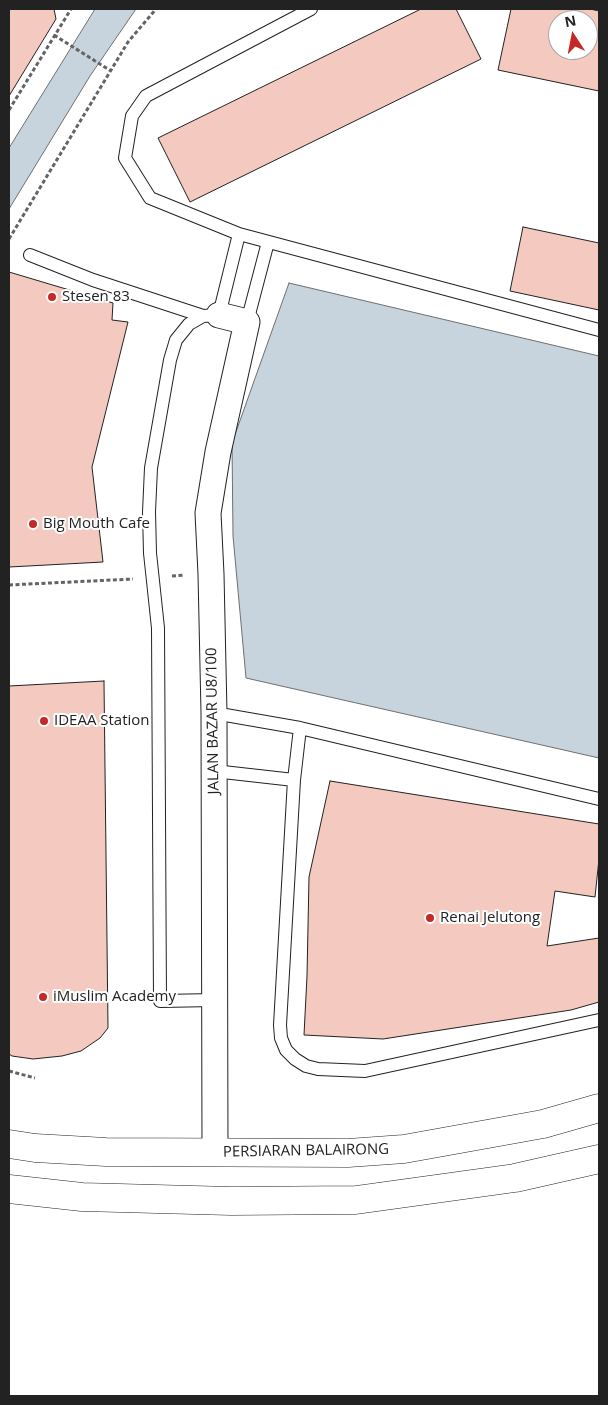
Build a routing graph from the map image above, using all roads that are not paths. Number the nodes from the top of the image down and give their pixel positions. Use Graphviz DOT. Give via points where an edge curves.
graph roads {
  1 [pos="311,9"];
  2 [pos="239,234"];
  3 [pos="268,242"];
  4 [pos="30,255"];
  5 [pos="211,316"];
  6 [pos="247,322"];
  7 [pos="599,330"];
  8 [pos="214,713"];
  9 [pos="300,728"];
  10 [pos="214,771"];
  11 [pos="294,780"];
  12 [pos="599,799"];
  13 [pos="215,1000"];
  14 [pos="599,1020"];
  15 [pos="599,1108"];
  16 [pos="9,1144"];
  17 [pos="215,1152"];
  18 [pos="599,1159"];
  19 [pos="9,1189"];
  1 -- 2 [label="lane" via="146,96 132,116 125,158 150,198"];
  2 -- 3 [label="lane"];
  2 -- 5 [label="lane"];
  3 -- 6 [label="lane"];
  3 -- 7 [label="lane"];
  4 -- 5 [label="lane" via="93,280"];
  5 -- 6 [label="street"];
  5 -- 13 [label="lane" via="189,324 176,340 151,468 149,512 158,628 160,1001"];
  6 -- 8 [label="street, JALAN BAZAR U8/100" via="208,512"];
  8 -- 9 [label="lane"];
  8 -- 10 [label="street, JALAN BAZAR U8/100"];
  9 -- 11 [label="lane"];
  9 -- 12 [label="lane"];
  10 -- 11 [label="lane"];
  10 -- 13 [label="street, JALAN BAZAR U8/100"];
  11 -- 14 [label="lane" via="280,1026 286,1050 295,1059 306,1066 365,1071"];
  13 -- 17 [label="street, JALAN BAZAR U8/100"];
  15 -- 17 [label="street, PERSIARAN BALAIRONG" via="543,1124 404,1149 348,1153"];
  16 -- 17 [label="street, PERSIARAN BALAIRONG" via="106,1152"];
  18 -- 19 [label="street" via="515,1178 356,1200 92,1198"];
}
